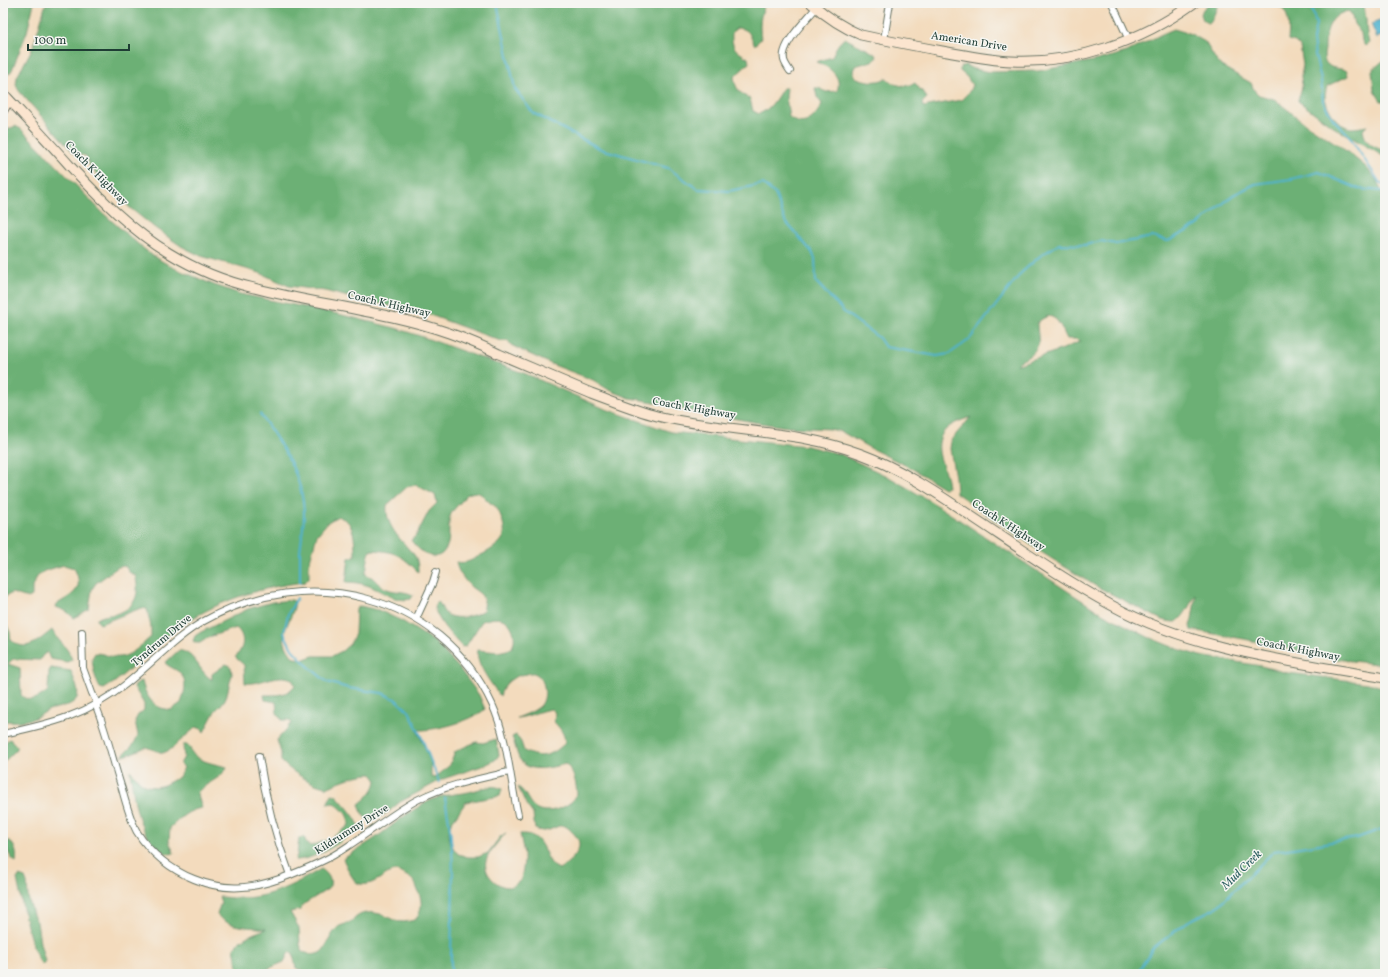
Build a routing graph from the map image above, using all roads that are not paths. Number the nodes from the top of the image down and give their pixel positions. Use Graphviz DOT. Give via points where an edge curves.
graph roads {
  1 [pos="890,3"];
  2 [pos="1112,3"];
  3 [pos="1194,3"];
  4 [pos="814,5"];
  5 [pos="884,40"];
  6 [pos="1129,40"];
  7 [pos="790,71"];
  8 [pos="6,96"];
  9 [pos="3,110"];
  10 [pos="436,572"];
  11 [pos="416,619"];
  12 [pos="82,632"];
  13 [pos="1385,678"];
  14 [pos="97,705"];
  15 [pos="3,734"];
  16 [pos="259,756"];
  17 [pos="510,772"];
  18 [pos="518,815"];
  19 [pos="290,875"];
  1 -- 5 [label="street"];
  2 -- 6 [label="street"];
  3 -- 6 [label="street, American Drive"];
  4 -- 5 [label="street, American Drive" via="831,21 845,29"];
  4 -- 7 [label="street" via="785,50 784,60"];
  5 -- 6 [label="street, American Drive" via="978,58 1012,61 1066,58"];
  8 -- 9 [label="street"];
  8 -- 13 [label="street, Coach K Highway" via="104,202 124,220 166,251 202,271 254,288 429,326 614,402 650,414 695,424 798,437 853,451 878,461 948,500 1110,605 1156,626 1234,650"];
  10 -- 11 [label="street" via="434,582"];
  11 -- 14 [label="street, Tyndrum Drive" via="375,600 340,592 295,591 262,597 225,609 192,628 126,685"];
  11 -- 17 [label="street, Tyndrum Drive" via="460,656 488,696 499,722"];
  12 -- 14 [label="street, Kildrummy Drive" via="83,668"];
  14 -- 15 [label="street, Tyndrum Drive" via="58,721"];
  14 -- 19 [label="street, Kildrummy Drive" via="132,821 144,841 165,863 203,883 224,888 252,887"];
  16 -- 19 [label="street" via="270,816"];
  17 -- 18 [label="street, Tyndrum Drive"];
  17 -- 19 [label="street, Kildrummy Drive" via="466,782 429,795 404,808 334,855"];
}
